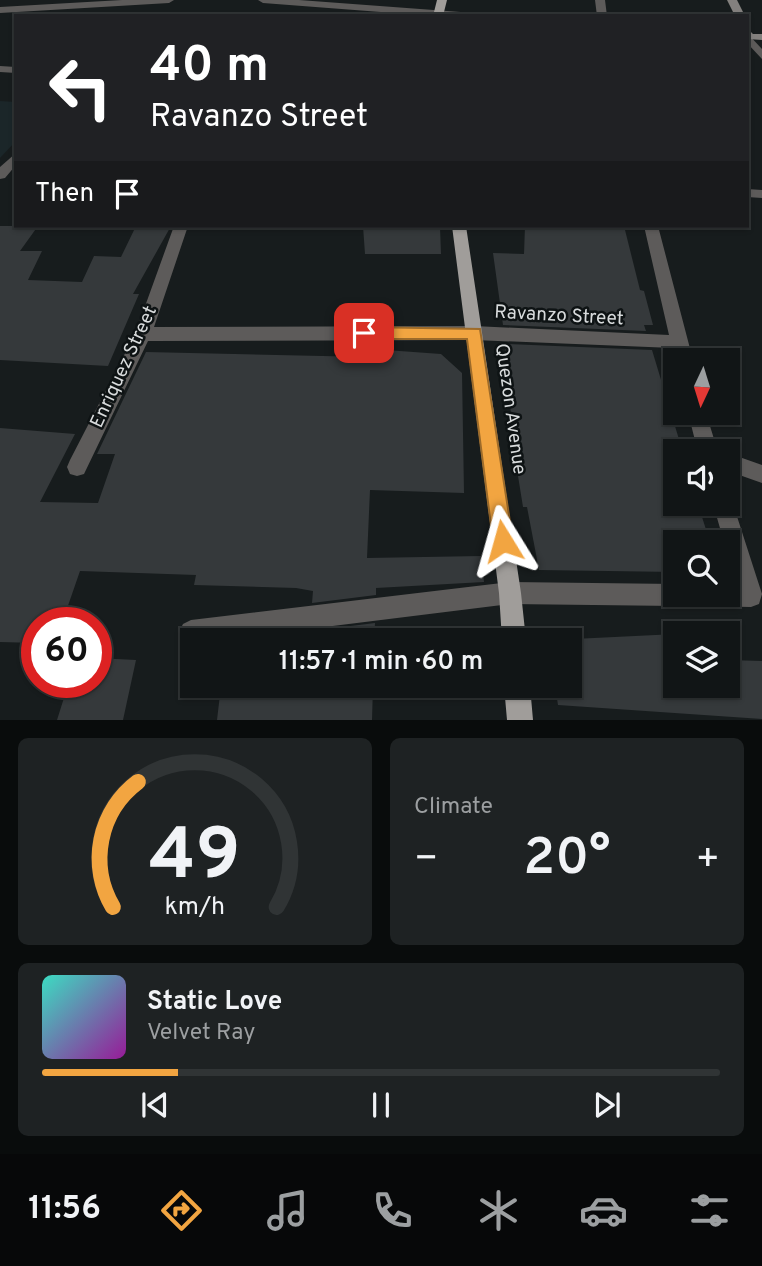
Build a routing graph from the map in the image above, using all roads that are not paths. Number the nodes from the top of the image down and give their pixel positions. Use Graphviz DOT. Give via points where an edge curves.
graph roads {
  1 [pos="169,0"];
  2 [pos="263,0"];
  3 [pos="442,0"];
  4 [pos="310,2"];
  5 [pos="10,4"];
  6 [pos="0,10"];
  7 [pos="156,14"];
  8 [pos="438,14"];
  9 [pos="749,36"];
  10 [pos="762,56"];
  11 [pos="14,160"];
  12 [pos="0,176"];
  13 [pos="180,228"];
  14 [pos="460,228"];
  15 [pos="651,228"];
  16 [pos="474,333"];
  17 [pos="143,334"];
  18 [pos="679,342"];
  19 [pos="681,348"];
  20 [pos="740,466"];
  21 [pos="77,467"];
  22 [pos="762,474"];
  23 [pos="740,560"];
  24 [pos="510,593"];
  25 [pos="663,595"];
  26 [pos="740,596"];
  27 [pos="224,628"];
  28 [pos="513,628"];
  29 [pos="518,698"];
  30 [pos="520,720"];
  1 -- 5 [label="street"];
  1 -- 7 [label="street"];
  2 -- 4 [label="street"];
  3 -- 8 [label="main road"];
  4 -- 8 [label="street"];
  5 -- 6 [label="street"];
  9 -- 10 [label="street"];
  11 -- 12 [label="street"];
  13 -- 17 [label="street, Enriquez Street"];
  14 -- 16 [label="main road, Quezon Avenue"];
  15 -- 18 [label="street"];
  16 -- 17 [label="street, Ravanzo Street"];
  16 -- 18 [label="street, Ravanzo Street"];
  16 -- 24 [label="main road, Quezon Avenue"];
  17 -- 21 [label="street, Enriquez Street"];
  18 -- 19 [label="street"];
  20 -- 22 [label="street"];
  23 -- 26 [label="street" via="751,596"];
  24 -- 25 [label="street"];
  24 -- 27 [label="street"];
  24 -- 28 [label="main road, Quezon Avenue"];
  29 -- 30 [label="main road"];
}
